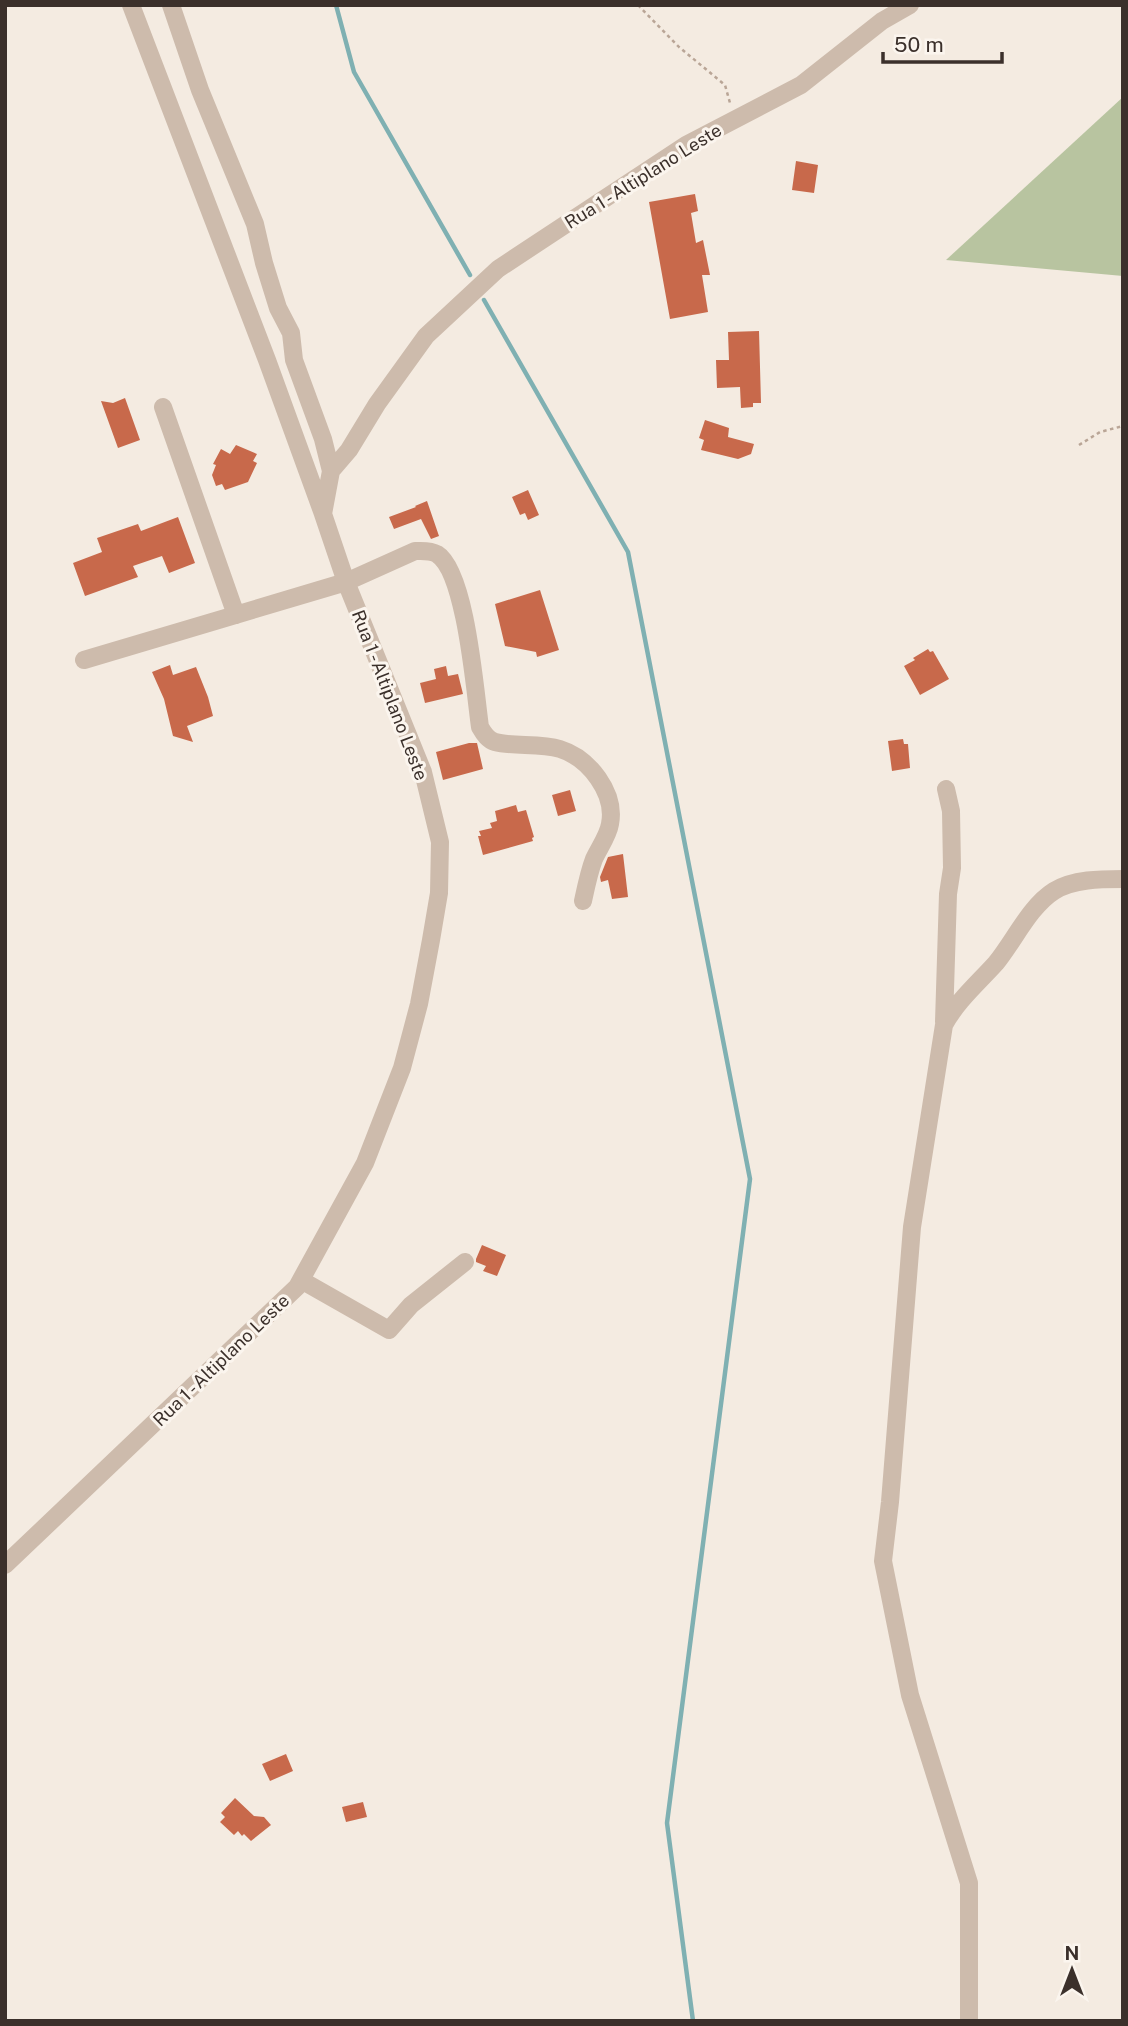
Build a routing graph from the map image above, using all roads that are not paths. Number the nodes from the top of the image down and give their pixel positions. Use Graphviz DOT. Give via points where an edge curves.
graph roads {
  1 [pos="131,5"];
  2 [pos="171,5"];
  3 [pos="910,5"];
  4 [pos="163,407"];
  5 [pos="331,471"];
  6 [pos="323,514"];
  7 [pos="346,582"];
  8 [pos="236,615"];
  9 [pos="84,660"];
  10 [pos="946,789"];
  11 [pos="1123,879"];
  12 [pos="583,901"];
  13 [pos="944,1025"];
  14 [pos="465,1262"];
  15 [pos="301,1280"];
  16 [pos="5,1566"];
  17 [pos="969,2021"];
  1 -- 6 [label="street"];
  2 -- 5 [label="street" via="255,224"];
  3 -- 5 [label="street, Rua 1 - Altiplano Leste" via="801,85 686,145 498,269 426,336"];
  4 -- 8 [label="street"];
  5 -- 6 [label="street, Rua 1 - Altiplano Leste"];
  6 -- 7 [label="street, Rua 1 - Altiplano Leste"];
  7 -- 8 [label="street"];
  7 -- 12 [label="street" via="415,551 437,554 444,561 463,611 480,727 486,737 495,742 562,749 594,771 604,787 610,824 593,861"];
  7 -- 15 [label="street, Rua 1 - Altiplano Leste" via="423,772 440,842 439,892 402,1068 365,1163"];
  8 -- 9 [label="street"];
  10 -- 13 [label="street" via="952,868"];
  11 -- 13 [label="street" via="1067,885 1042,900"];
  13 -- 17 [label="street" via="912,1227 883,1561 910,1695 969,1883"];
  14 -- 15 [label="street" via="389,1329"];
  15 -- 16 [label="street, Rua 1 - Altiplano Leste"];
}
